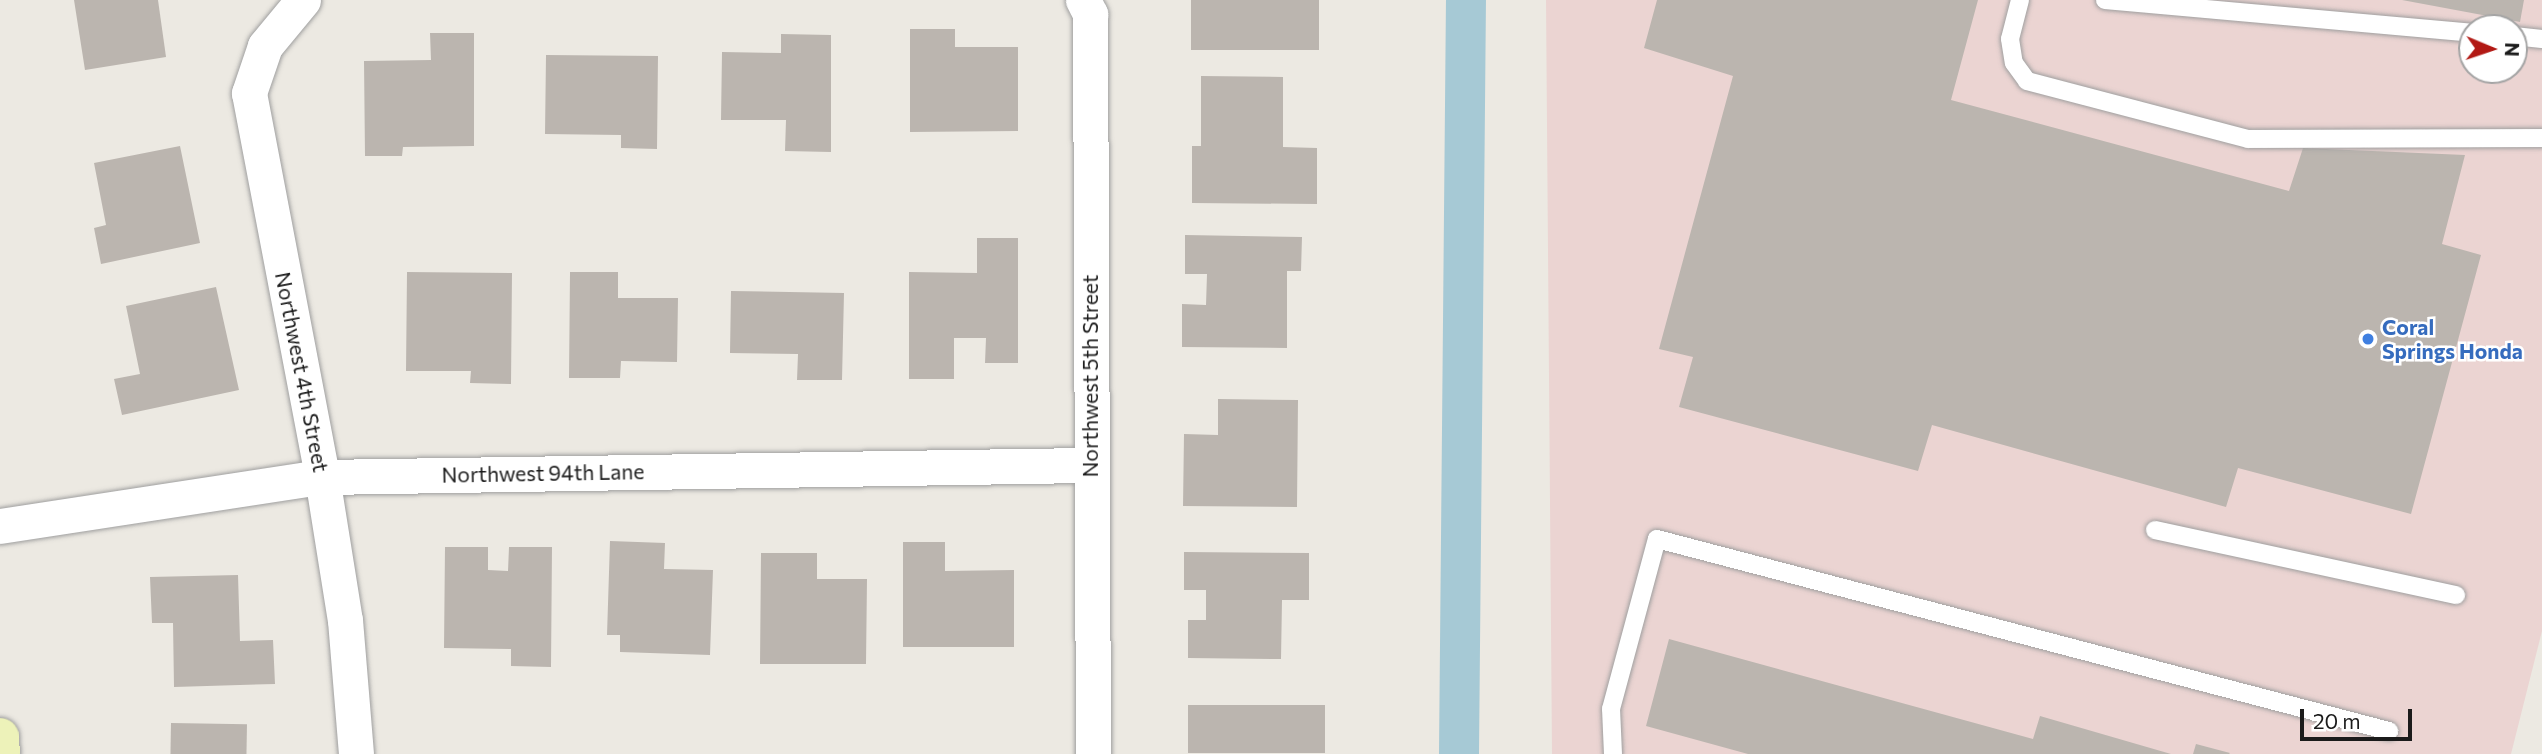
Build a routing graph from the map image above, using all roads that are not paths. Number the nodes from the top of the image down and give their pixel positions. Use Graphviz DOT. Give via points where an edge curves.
graph roads {
  1 [pos="1083,0"];
  2 [pos="2020,0"];
  3 [pos="2105,0"];
  4 [pos="300,2"];
  5 [pos="2458,32"];
  6 [pos="2542,138"];
  7 [pos="1089,465"];
  8 [pos="322,477"];
  9 [pos="0,526"];
  10 [pos="2155,530"];
  11 [pos="2456,595"];
  12 [pos="2389,731"];
  13 [pos="0,737"];
  14 [pos="1,754"];
  15 [pos="356,754"];
  16 [pos="1093,754"];
  17 [pos="1613,754"];
  1 -- 7 [label="street, Northwest 5th Street" via="1090,14"];
  2 -- 6 [label="lane" via="2010,39 2014,63 2027,81 2248,139"];
  3 -- 5 [label="lane"];
  4 -- 8 [label="street, Northwest 4th Street" via="265,46 249,93"];
  7 -- 8 [label="street, Northwest 94th Lane"];
  7 -- 16 [label="street, Northwest 5th Street"];
  8 -- 9 [label="street, Northwest 94th Lane"];
  8 -- 15 [label="street, Northwest 4th Street" via="345,620"];
  10 -- 11 [label="lane"];
  12 -- 17 [label="lane" via="1657,539 1611,709"];
  13 -- 14 [label="street"];
}
